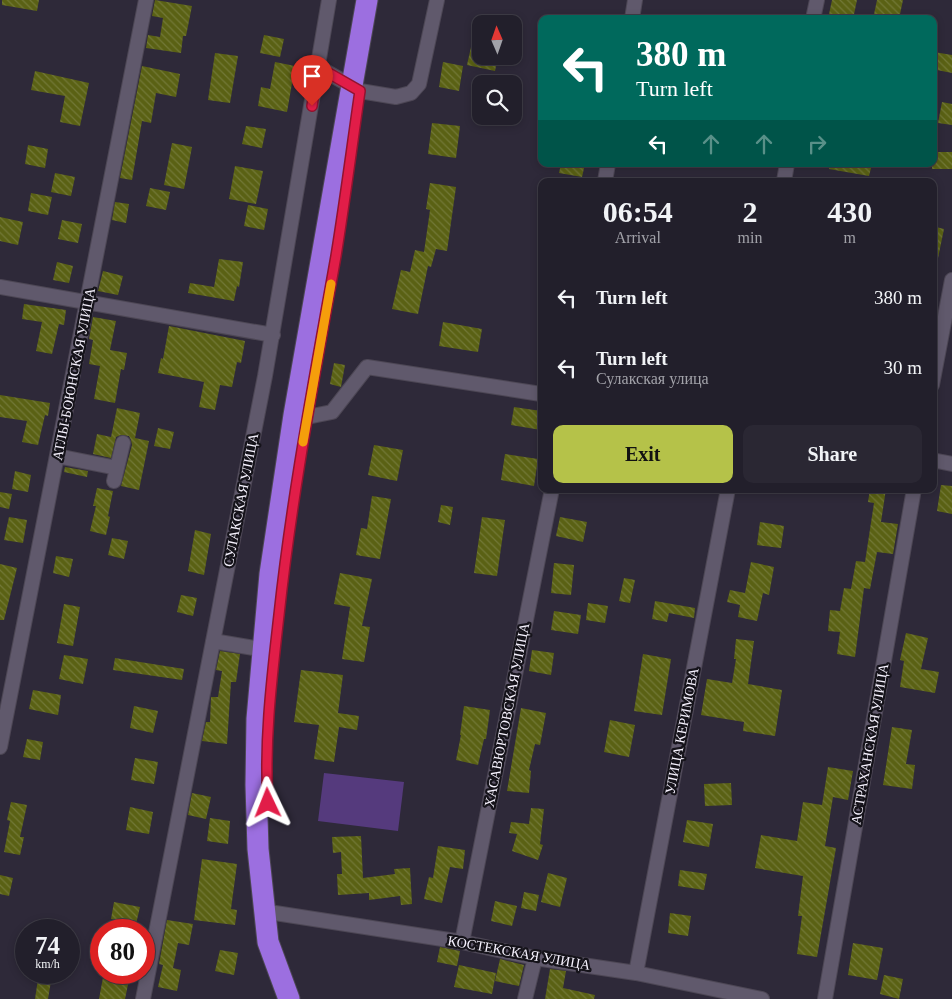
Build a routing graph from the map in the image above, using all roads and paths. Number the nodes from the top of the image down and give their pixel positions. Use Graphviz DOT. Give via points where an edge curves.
graph roads {
  1 [pos="146,0"];
  2 [pos="329,0"];
  3 [pos="367,0"];
  4 [pos="376,0"];
  5 [pos="437,0"];
  6 [pos="635,0"];
  7 [pos="816,0"];
  8 [pos="633,15"];
  9 [pos="814,15"];
  10 [pos="318,67"];
  11 [pos="356,89"];
  12 [pos="952,280"];
  13 [pos="0,287"];
  14 [pos="88,303"];
  15 [pos="272,335"];
  16 [pos="937,359"];
  17 [pos="538,394"];
  18 [pos="307,416"];
  19 [pos="123,443"];
  20 [pos="57,456"];
  21 [pos="937,461"];
  22 [pos="952,464"];
  23 [pos="551,493"];
  24 [pos="727,493"];
  25 [pos="913,493"];
  26 [pos="213,641"];
  27 [pos="254,648"];
  28 [pos="0,747"];
  29 [pos="275,913"];
  30 [pos="462,942"];
  31 [pos="535,958"];
  32 [pos="636,973"];
  33 [pos="143,999"];
  34 [pos="289,999"];
  35 [pos="299,999"];
  36 [pos="525,999"];
  37 [pos="762,999"];
  38 [pos="825,999"];
  1 -- 14 [label="street, АТЛЫ-БОЮНСКАЯ УЛИЦА"];
  2 -- 10 [label="street, СУЛАКСКАЯ УЛИЦА"];
  3 -- 11 [label="highway"];
  4 -- 11 [label="highway"];
  5 -- 11 [label="street" via="416,89 396,97"];
  6 -- 8 [label="street"];
  7 -- 9 [label="street"];
  10 -- 11 [label="street"];
  10 -- 15 [label="street, СУЛАКСКАЯ УЛИЦА"];
  11 -- 18 [label="highway" via="336,254"];
  11 -- 34 [label="highway" via="295,405 270,574 257,719 258,849 268,942"];
  12 -- 16 [label="street"];
  13 -- 14 [label="street"];
  14 -- 15 [label="street"];
  14 -- 20 [label="street, АТЛЫ-БОЮНСКАЯ УЛИЦА"];
  15 -- 26 [label="street, СУЛАКСКАЯ УЛИЦА"];
  17 -- 18 [label="street" via="367,367 332,412"];
  18 -- 29 [label="highway" via="283,574 268,718 267,785"];
  19 -- 20 [label="street" via="116,474"];
  20 -- 28 [label="street, АТЛЫ-БОЮНСКАЯ УЛИЦА"];
  21 -- 22 [label="street"];
  23 -- 30 [label="street, ХАСАВЮРТОВСКАЯ УЛИЦА"];
  24 -- 32 [label="street, УЛИЦА КЕРИМОВА"];
  25 -- 38 [label="street, АСТРАХАНСКАЯ УЛИЦА"];
  26 -- 27 [label="street"];
  26 -- 33 [label="street, СУЛАКСКАЯ УЛИЦА"];
  29 -- 30 [label="street, КОСТЕКСКАЯ УЛИЦА"];
  29 -- 35 [label="highway" via="279,940"];
  30 -- 31 [label="street, КОСТЕКСКАЯ УЛИЦА"];
  31 -- 32 [label="street, КОСТЕКСКАЯ УЛИЦА"];
  31 -- 36 [label="street"];
  32 -- 37 [label="street, КОСТЕКСКАЯ УЛИЦА"];
}
